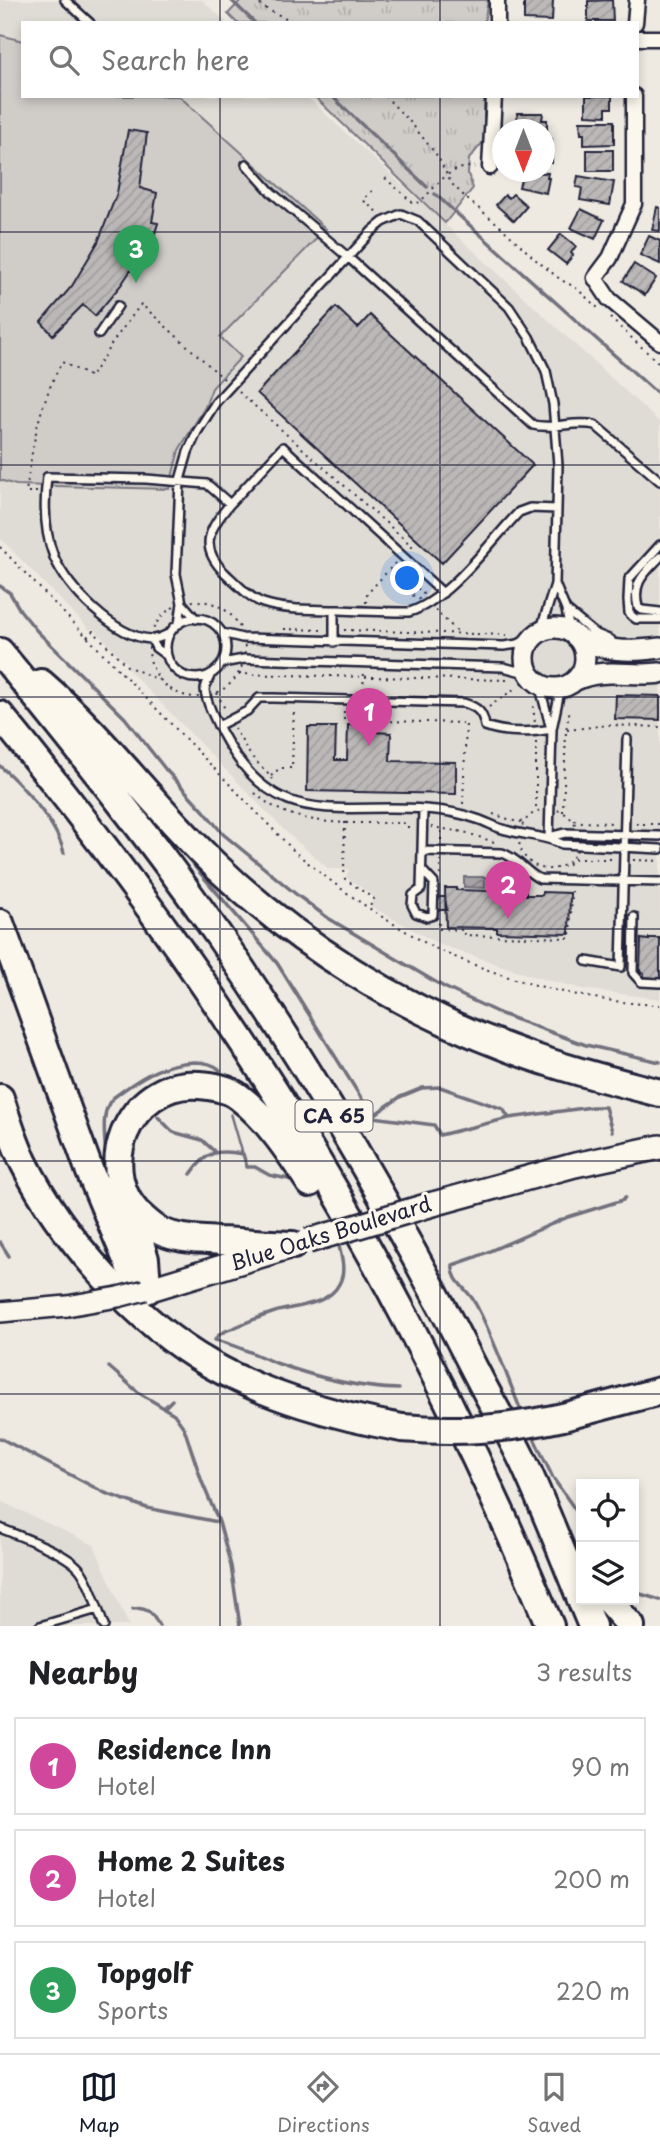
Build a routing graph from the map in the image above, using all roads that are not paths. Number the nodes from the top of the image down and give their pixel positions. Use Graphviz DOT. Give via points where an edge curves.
graph roads {
  1 [pos="65,0"];
  2 [pos="497,0"];
  3 [pos="637,0"];
  4 [pos="88,21"];
  5 [pos="497,21"];
  6 [pos="635,21"];
  7 [pos="639,38"];
  8 [pos="660,38"];
  9 [pos="494,98"];
  10 [pos="634,98"];
  11 [pos="246,164"];
  12 [pos="490,167"];
  13 [pos="349,258"];
  14 [pos="118,306"];
  15 [pos="99,334"];
  16 [pos="660,342"];
  17 [pos="555,427"];
  18 [pos="180,480"];
  19 [pos="660,481"];
  20 [pos="230,504"];
  21 [pos="557,509"];
  22 [pos="660,545"];
  23 [pos="660,557"];
  24 [pos="555,584"];
  25 [pos="443,593"];
  26 [pos="182,603"];
  27 [pos="334,610"];
  28 [pos="566,610"];
  29 [pos="660,611"];
  30 [pos="196,619"];
  31 [pos="660,619"];
  32 [pos="179,624"];
  33 [pos="170,633"];
  34 [pos="222,634"];
  35 [pos="537,635"];
  36 [pos="573,635"];
  37 [pos="151,639"];
  38 [pos="334,642"];
  39 [pos="660,647"];
  40 [pos="0,650"];
  41 [pos="167,656"];
  42 [pos="222,663"];
  43 [pos="660,673"];
  44 [pos="211,674"];
  45 [pos="188,677"];
  46 [pos="536,682"];
  47 [pos="573,682"];
  48 [pos="206,693"];
  49 [pos="0,715"];
  50 [pos="218,726"];
  51 [pos="552,729"];
  52 [pos="627,739"];
  53 [pos="423,809"];
  54 [pos="625,835"];
  55 [pos="660,836"];
  56 [pos="549,838"];
  57 [pos="624,848"];
  58 [pos="660,849"];
  59 [pos="422,851"];
  60 [pos="422,870"];
  61 [pos="624,881"];
  62 [pos="660,882"];
  63 [pos="634,917"];
  64 [pos="0,923"];
  65 [pos="586,961"];
  66 [pos="660,983"];
  67 [pos="660,1093"];
  68 [pos="0,1098"];
  69 [pos="660,1147"];
  70 [pos="125,1196"];
  71 [pos="300,1243"];
  72 [pos="146,1290"];
  73 [pos="0,1312"];
  74 [pos="411,1331"];
  75 [pos="660,1391"];
  76 [pos="523,1461"];
  77 [pos="0,1528"];
  78 [pos="576,1551"];
  79 [pos="612,1605"];
  80 [pos="97,1609"];
  81 [pos="40,1626"];
  82 [pos="104,1626"];
  83 [pos="550,1626"];
  84 [pos="592,1626"];
  85 [pos="631,1626"];
  1 -- 4 [label="lane"];
  2 -- 5 [label="street"];
  3 -- 6 [label="street"];
  7 -- 8 [label="street"];
  9 -- 12 [label="street"];
  10 -- 16 [label="street" via="634,204 610,258 595,278 609,299"];
  11 -- 13 [label="lane" via="271,192"];
  13 -- 17 [label="lane" via="533,425"];
  13 -- 17 [label="lane" via="383,222 401,215 418,221 509,307 529,337 546,371"];
  13 -- 18 [label="lane" via="216,402 197,432"];
  14 -- 15 [label="lane"];
  17 -- 19 [label="lane" via="584,422 595,425"];
  17 -- 21 [label="lane"];
  18 -- 20 [label="lane" via="206,484"];
  18 -- 26 [label="lane" via="176,574"];
  18 -- 37 [label="lane" via="47,477 48,536 70,584 109,620"];
  20 -- 25 [label="lane" via="283,447"];
  20 -- 27 [label="lane" via="209,536 208,548 219,566 261,603"];
  21 -- 24 [label="lane"];
  21 -- 25 [label="lane" via="519,512"];
  22 -- 31 [label="lane" via="629,579 628,600 628,613 636,619"];
  23 -- 29 [label="lane" via="638,582 636,591 638,607"];
  24 -- 28 [label="lane"];
  24 -- 35 [label="lane"];
  25 -- 27 [label="lane" via="409,612"];
  26 -- 30 [label="lane"];
  26 -- 32 [label="lane"];
  27 -- 38 [label="lane"];
  28 -- 36 [label="lane"];
  28 -- 39 [label="lane" via="606,639"];
  30 -- 32 [label="lane"];
  30 -- 34 [label="lane" via="211,623"];
  32 -- 33 [label="lane"];
  33 -- 37 [label="lane"];
  33 -- 41 [label="lane"];
  34 -- 38 [label="lane"];
  34 -- 42 [label="lane" via="226,648"];
  35 -- 36 [label="street" via="555,628"];
  35 -- 38 [label="lane" via="504,646"];
  35 -- 46 [label="street" via="525,658"];
  36 -- 39 [label="street" via="607,649"];
  36 -- 47 [label="street" via="585,658"];
  37 -- 41 [label="lane"];
  40 -- 67 [label="highway" via="65,704 218,868 322,951 439,1018 507,1047"];
  40 -- 76 [label="highway, CA 65" via="155,848 313,1080 413,1251"];
  41 -- 45 [label="lane" via="175,669"];
  42 -- 44 [label="lane"];
  42 -- 46 [label="lane" via="503,667 522,671"];
  43 -- 47 [label="street" via="587,674"];
  44 -- 45 [label="lane"];
  44 -- 48 [label="lane"];
  45 -- 48 [label="lane"];
  46 -- 47 [label="street" via="555,688"];
  46 -- 51 [label="lane"];
  47 -- 51 [label="lane" via="559,696"];
  48 -- 50 [label="lane"];
  49 -- 74 [label="highway, CA 65" via="121,869 223,1012 335,1192"];
  50 -- 51 [label="lane" via="247,711 259,698 464,703 481,712 485,726 500,732"];
  50 -- 53 [label="lane" via="241,764 289,802"];
  51 -- 56 [label="lane"];
  52 -- 54 [label="lane"];
  53 -- 56 [label="lane"];
  53 -- 59 [label="lane"];
  54 -- 55 [label="lane"];
  54 -- 56 [label="lane" via="565,833"];
  54 -- 57 [label="lane"];
  56 -- 57 [label="lane" via="562,844"];
  57 -- 58 [label="lane"];
  57 -- 61 [label="lane"];
  59 -- 60 [label="lane"];
  59 -- 61 [label="lane" via="502,853 540,879"];
  60 -- 60 [label="lane" via="421,889 413,895 412,905 416,913 427,917 433,915 434,883"];
  61 -- 62 [label="lane"];
  61 -- 65 [label="lane" via="621,967"];
  63 -- 66 [label="lane" via="633,974 641,982"];
  64 -- 72 [label="highway" via="90,1172 129,1265"];
  68 -- 75 [label="highway, bridge" via="24,1163 63,1226 116,1287 164,1332 210,1364 264,1389 332,1413 442,1431 526,1425"];
  69 -- 71 [label="main road, Blue Oaks Boulevard, bridge" via="575,1165"];
  70 -- 71 [label="highway" via="159,1231 181,1239"];
  70 -- 72 [label="highway" via="145,1259"];
  70 -- 74 [label="highway" via="118,1160 122,1137 147,1101 167,1089 194,1085 216,1087 237,1096 290,1153"];
  71 -- 72 [label="main road, Blue Oaks Boulevard"];
  72 -- 73 [label="street, Blue Oaks Boulevard, bridge" via="67,1306"];
  74 -- 83 [label="highway, CA 65"];
  76 -- 78 [label="highway"];
  76 -- 84 [label="highway, CA 65"];
  77 -- 80 [label="lane" via="69,1559 80,1569"];
  79 -- 85 [label="highway"];
  80 -- 81 [label="lane"];
  80 -- 82 [label="lane"];
}
